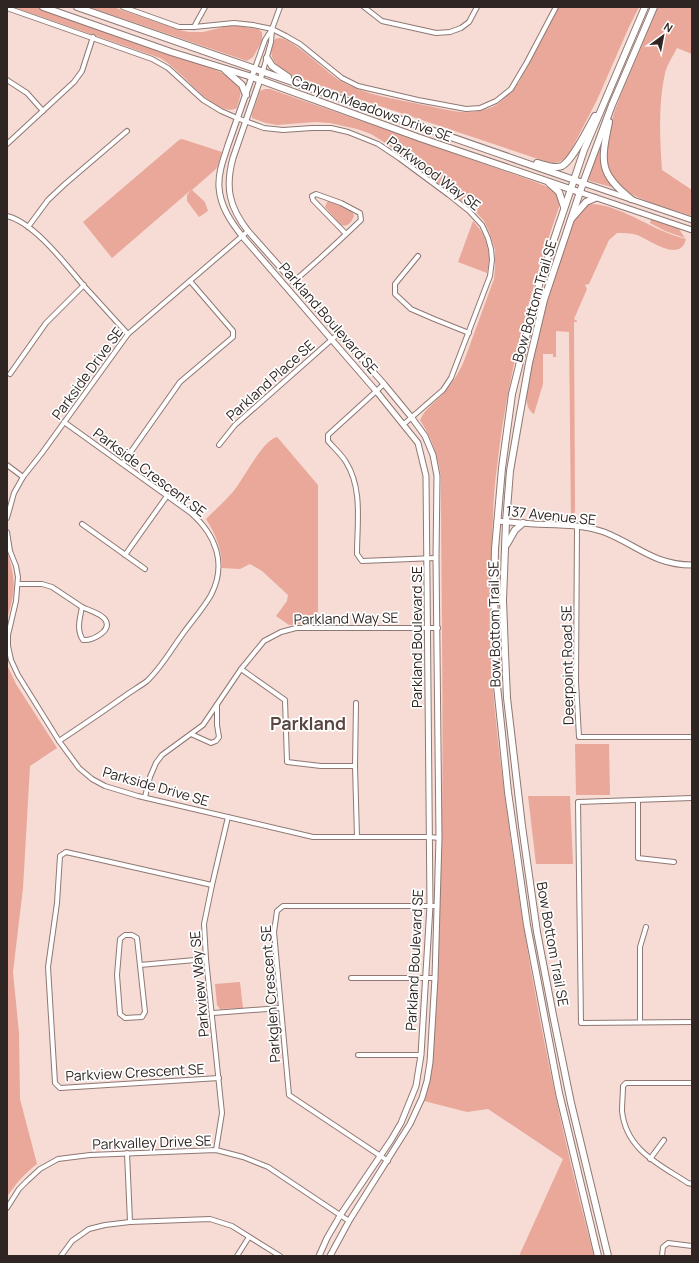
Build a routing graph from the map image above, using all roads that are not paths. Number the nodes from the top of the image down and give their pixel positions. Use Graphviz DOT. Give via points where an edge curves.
graph roads {
  1 [pos="43,7"];
  2 [pos="77,7"];
  3 [pos="123,7"];
  4 [pos="205,7"];
  5 [pos="280,7"];
  6 [pos="364,7"];
  7 [pos="477,7"];
  8 [pos="556,7"];
  9 [pos="645,7"];
  10 [pos="654,7"];
  11 [pos="7,8"];
  12 [pos="194,27"];
  13 [pos="272,29"];
  14 [pos="93,37"];
  15 [pos="267,58"];
  16 [pos="224,68"];
  17 [pos="255,68"];
  18 [pos="263,71"];
  19 [pos="252,77"];
  20 [pos="7,80"];
  21 [pos="260,81"];
  22 [pos="301,85"];
  23 [pos="246,95"];
  24 [pos="607,96"];
  25 [pos="612,105"];
  26 [pos="43,111"];
  27 [pos="237,118"];
  28 [pos="246,121"];
  29 [pos="127,131"];
  30 [pos="7,144"];
  31 [pos="520,161"];
  32 [pos="573,180"];
  33 [pos="548,182"];
  34 [pos="582,183"];
  35 [pos="570,189"];
  36 [pos="580,192"];
  37 [pos="595,198"];
  38 [pos="631,199"];
  39 [pos="232,203"];
  40 [pos="223,206"];
  41 [pos="564,207"];
  42 [pos="7,216"];
  43 [pos="692,220"];
  44 [pos="570,221"];
  45 [pos="28,226"];
  46 [pos="692,230"];
  47 [pos="248,231"];
  48 [pos="346,234"];
  49 [pos="242,236"];
  50 [pos="418,256"];
  51 [pos="190,281"];
  52 [pos="293,282"];
  53 [pos="84,285"];
  54 [pos="469,333"];
  55 [pos="128,334"];
  56 [pos="338,334"];
  57 [pos="332,340"];
  58 [pos="10,374"];
  59 [pos="384,384"];
  60 [pos="376,392"];
  61 [pos="412,418"];
  62 [pos="64,422"];
  63 [pos="404,424"];
  64 [pos="220,445"];
  65 [pos="122,463"];
  66 [pos="7,465"];
  67 [pos="23,477"];
  68 [pos="166,496"];
  69 [pos="7,518"];
  70 [pos="497,521"];
  71 [pos="506,522"];
  72 [pos="523,523"];
  73 [pos="82,524"];
  74 [pos="577,526"];
  75 [pos="7,532"];
  76 [pos="506,548"];
  77 [pos="125,555"];
  78 [pos="427,558"];
  79 [pos="436,558"];
  80 [pos="692,565"];
  81 [pos="145,569"];
  82 [pos="18,584"];
  83 [pos="82,607"];
  84 [pos="428,628"];
  85 [pos="438,628"];
  86 [pos="241,669"];
  87 [pos="356,703"];
  88 [pos="217,705"];
  89 [pos="191,734"];
  90 [pos="692,738"];
  91 [pos="59,741"];
  92 [pos="355,766"];
  93 [pos="145,797"];
  94 [pos="692,798"];
  95 [pos="638,800"];
  96 [pos="228,817"];
  97 [pos="357,837"];
  98 [pos="430,837"];
  99 [pos="439,838"];
  100 [pos="674,862"];
  101 [pos="212,885"];
  102 [pos="430,906"];
  103 [pos="437,906"];
  104 [pos="646,928"];
  105 [pos="206,959"];
  106 [pos="140,965"];
  107 [pos="352,978"];
  108 [pos="426,978"];
  109 [pos="435,978"];
  110 [pos="280,1008"];
  111 [pos="213,1013"];
  112 [pos="640,1022"];
  113 [pos="692,1022"];
  114 [pos="358,1055"];
  115 [pos="421,1055"];
  116 [pos="219,1078"];
  117 [pos="692,1083"];
  118 [pos="664,1140"];
  119 [pos="216,1150"];
  120 [pos="126,1154"];
  121 [pos="380,1156"];
  122 [pos="650,1159"];
  123 [pos="388,1161"];
  124 [pos="692,1184"];
  125 [pos="7,1208"];
  126 [pos="341,1214"];
  127 [pos="349,1220"];
  128 [pos="130,1222"];
  129 [pos="249,1237"];
  130 [pos="692,1246"];
  131 [pos="61,1256"];
  132 [pos="237,1256"];
  133 [pos="280,1256"];
  134 [pos="319,1256"];
  135 [pos="330,1256"];
  136 [pos="598,1256"];
  137 [pos="608,1256"];
  138 [pos="662,1256"];
  1 -- 16 [label="main road, Canyon Meadows Drive SE"];
  2 -- 17 [label="main road, Canyon Meadows Drive SE"];
  3 -- 12 [label="street" via="180,27"];
  4 -- 12 [label="street"];
  5 -- 13 [label="street"];
  6 -- 7 [label="street" via="382,21 436,33 461,28 469,22"];
  8 -- 13 [label="street" via="511,88 496,101 480,108 466,109 358,86 342,78 300,44"];
  9 -- 24 [label="main road, Bow Bottom Trail SE"];
  10 -- 25 [label="main road, Bow Bottom Trail SE"];
  11 -- 14 [label="street, Parkwood Way SE"];
  12 -- 13 [label="street" via="234,23"];
  13 -- 15 [label="street"];
  13 -- 17 [label="street" via="265,40"];
  14 -- 26 [label="street" via="82,71"];
  14 -- 27 [label="street, Parkwood Way SE" via="163,65 203,100"];
  15 -- 18 [label="street"];
  15 -- 22 [label="main road" via="280,73"];
  16 -- 19 [label="main road, Canyon Meadows Drive SE"];
  16 -- 23 [label="main road" via="242,85"];
  17 -- 18 [label="main road, Canyon Meadows Drive SE"];
  17 -- 19 [label="street, Parkland Boulevard SE"];
  18 -- 21 [label="street, Parkland Boulevard SE"];
  18 -- 22 [label="main road, Canyon Meadows Drive SE"];
  19 -- 21 [label="main road, Canyon Meadows Drive SE"];
  19 -- 23 [label="street, Parkland Boulevard SE"];
  20 -- 26 [label="street" via="27,93"];
  21 -- 28 [label="street, Parkland Boulevard SE"];
  21 -- 33 [label="main road, Canyon Meadows Drive SE"];
  22 -- 31 [label="main road, Canyon Meadows Drive SE"];
  23 -- 27 [label="street, Parkland Boulevard SE"];
  24 -- 31 [label="main road" via="575,151 561,166"];
  24 -- 32 [label="main road, Bow Bottom Trail SE"];
  25 -- 34 [label="main road, Bow Bottom Trail SE"];
  25 -- 38 [label="main road" via="603,159 604,168 613,183"];
  26 -- 30 [label="street"];
  27 -- 28 [label="street, Parkwood Way SE"];
  27 -- 40 [label="street, Parkland Boulevard SE" via="220,172 219,187"];
  28 -- 39 [label="street, Parkland Boulevard SE" via="229,171 228,192"];
  28 -- 54 [label="street, Parkwood Way SE" via="264,128 283,130 331,128 363,137 399,158 469,211 482,225 488,238 492,260 490,276"];
  29 -- 45 [label="street" via="48,200"];
  31 -- 32 [label="main road, Canyon Meadows Drive SE"];
  32 -- 34 [label="main road, Canyon Meadows Drive SE"];
  32 -- 35 [label="main road, Bow Bottom Trail SE"];
  33 -- 35 [label="main road, Canyon Meadows Drive SE"];
  33 -- 41 [label="main road" via="559,192"];
  34 -- 36 [label="main road, Bow Bottom Trail SE"];
  34 -- 38 [label="street, Canyon Meadows Drive SE"];
  35 -- 36 [label="main road, Canyon Meadows Drive SE"];
  35 -- 41 [label="main road, Bow Bottom Trail SE"];
  36 -- 37 [label="street, Canyon Meadows Drive SE"];
  36 -- 44 [label="main road, Bow Bottom Trail SE"];
  37 -- 44 [label="main road" via="586,202"];
  37 -- 46 [label="street, Canyon Meadows Drive SE"];
  38 -- 43 [label="street, Canyon Meadows Drive SE"];
  39 -- 40 [label="street"];
  39 -- 47 [label="street, Parkland Boulevard SE"];
  40 -- 49 [label="street, Parkland Boulevard SE"];
  41 -- 70 [label="main road, Bow Bottom Trail SE" via="540,281 512,394"];
  42 -- 45 [label="street"];
  44 -- 71 [label="main road, Bow Bottom Trail SE" via="544,300 529,363 510,471"];
  45 -- 53 [label="street" via="54,250"];
  47 -- 49 [label="street, Parkside Drive SE"];
  47 -- 52 [label="street, Parkland Boulevard SE"];
  48 -- 48 [label="street" via="361,220 360,213 316,194 312,196"];
  48 -- 52 [label="street"];
  49 -- 51 [label="street, Parkside Drive SE"];
  49 -- 57 [label="street, Parkland Boulevard SE"];
  50 -- 54 [label="street" via="395,284 395,294 411,309"];
  51 -- 55 [label="street, Parkside Drive SE"];
  51 -- 65 [label="street" via="233,332 233,337 180,382"];
  52 -- 56 [label="street, Parkland Boulevard SE"];
  53 -- 55 [label="street"];
  53 -- 58 [label="street" via="46,323"];
  54 -- 61 [label="street, Parkwood Way SE" via="451,378 443,390"];
  55 -- 62 [label="street, Parkside Drive SE"];
  56 -- 57 [label="street, Parkland Place SE"];
  56 -- 59 [label="street, Parkland Boulevard SE"];
  57 -- 60 [label="street, Parkland Boulevard SE"];
  57 -- 64 [label="street, Parkland Place SE" via="235,424"];
  59 -- 60 [label="street"];
  59 -- 61 [label="street, Parkland Boulevard SE"];
  60 -- 63 [label="street, Parkland Boulevard SE"];
  60 -- 78 [label="street" via="328,435 328,441 346,461 355,480 357,554 362,561"];
  61 -- 63 [label="street, Parkwood Way SE"];
  61 -- 79 [label="street, Parkland Boulevard SE" via="425,436 433,455 437,476"];
  62 -- 65 [label="street, Parkside Crescent SE"];
  62 -- 67 [label="street, Parkside Drive SE"];
  63 -- 78 [label="street, Parkland Boulevard SE" via="418,443 426,476"];
  65 -- 68 [label="street, Parkside Crescent SE"];
  66 -- 67 [label="street"];
  67 -- 69 [label="street, Parkside Drive SE" via="14,493"];
  68 -- 77 [label="street"];
  68 -- 91 [label="street, Parkside Crescent SE" via="196,518 215,544 218,568 210,595 147,680"];
  70 -- 71 [label="street, 137 Avenue SE"];
  70 -- 136 [label="main road, Bow Bottom Trail SE" via="494,588 496,676 512,823 527,925 559,1093"];
  71 -- 72 [label="street, 137 Avenue SE"];
  71 -- 76 [label="main road, Bow Bottom Trail SE"];
  72 -- 74 [label="street, 137 Avenue SE"];
  72 -- 76 [label="main road" via="511,535"];
  73 -- 77 [label="street"];
  74 -- 80 [label="street, 137 Avenue SE" via="604,532 664,562"];
  74 -- 90 [label="street, Deerpoint Road SE" via="576,682 579,737"];
  75 -- 82 [label="street, Parkside Drive SE"];
  76 -- 137 [label="main road, Bow Bottom Trail SE" via="504,600 507,698 537,932 571,1103"];
  77 -- 81 [label="street"];
  78 -- 79 [label="street"];
  78 -- 84 [label="street, Parkland Boulevard SE"];
  79 -- 85 [label="street, Parkland Boulevard SE"];
  82 -- 83 [label="street" via="42,584 52,587"];
  82 -- 91 [label="street, Parkside Drive SE" via="8,635 11,660"];
  83 -- 83 [label="street" via="80,635 83,640 95,638 105,630 106,621"];
  84 -- 85 [label="street, Parkland Way SE"];
  84 -- 86 [label="street, Parkland Way SE" via="288,630 264,641"];
  84 -- 98 [label="street, Parkland Boulevard SE"];
  85 -- 99 [label="street, Parkland Boulevard SE"];
  86 -- 88 [label="street, Parkland Way SE"];
  86 -- 92 [label="street" via="285,700 287,762"];
  87 -- 92 [label="street"];
  88 -- 89 [label="street, Parkland Way SE" via="203,725"];
  88 -- 89 [label="street" via="219,737 216,741 211,743"];
  89 -- 93 [label="street, Parkland Way SE" via="162,755 156,763"];
  91 -- 93 [label="street, Parkside Drive SE" via="78,768 92,779 105,786"];
  92 -- 97 [label="street"];
  93 -- 96 [label="street, Parkside Drive SE"];
  94 -- 95 [label="street"];
  95 -- 100 [label="street" via="638,858"];
  95 -- 112 [label="street" via="578,802 581,1023"];
  96 -- 97 [label="street, Parkside Drive SE" via="313,837"];
  96 -- 101 [label="street, Parkview Way SE"];
  97 -- 98 [label="street, Parkside Drive SE"];
  98 -- 99 [label="street, Parkside Drive SE"];
  98 -- 102 [label="street, Parkland Boulevard SE"];
  99 -- 103 [label="street, Parkland Boulevard SE"];
  101 -- 105 [label="street, Parkview Way SE" via="204,924"];
  101 -- 116 [label="street, Parkview Crescent SE" via="66,852 60,856 57,903 48,967 55,1083 60,1088"];
  102 -- 103 [label="street, Parkglen Crescent SE"];
  102 -- 108 [label="street, Parkland Boulevard SE"];
  102 -- 110 [label="street, Parkglen Crescent SE" via="283,906 277,911 274,932"];
  103 -- 109 [label="street, Parkland Boulevard SE"];
  104 -- 112 [label="street" via="640,947"];
  105 -- 106 [label="street"];
  105 -- 111 [label="street, Parkview Way SE"];
  106 -- 106 [label="street" via="145,1012 142,1017 125,1018 120,1014 117,975 120,939 125,935 137,938"];
  107 -- 108 [label="street"];
  108 -- 109 [label="street"];
  108 -- 115 [label="street, Parkland Boulevard SE"];
  109 -- 123 [label="street, Parkland Boulevard SE" via="427,1082 415,1114"];
  110 -- 111 [label="street"];
  110 -- 121 [label="street, Parkglen Crescent SE" via="289,1095"];
  111 -- 116 [label="street, Parkview Way SE"];
  112 -- 113 [label="street"];
  114 -- 115 [label="street"];
  115 -- 121 [label="street, Parkland Boulevard SE" via="416,1086 401,1123"];
  116 -- 119 [label="street, Parkview Way SE" via="222,1113"];
  117 -- 122 [label="street" via="626,1083 623,1086 622,1111 629,1136"];
  118 -- 122 [label="street"];
  119 -- 120 [label="street, Parkvalley Drive SE"];
  119 -- 126 [label="street, Parkvalley Drive SE" via="268,1167"];
  120 -- 125 [label="street, Parkvalley Drive SE" via="58,1159 40,1169 27,1181"];
  120 -- 128 [label="street"];
  121 -- 123 [label="street, Parkglen Crescent SE"];
  121 -- 126 [label="street, Parkland Boulevard SE"];
  122 -- 124 [label="street"];
  123 -- 127 [label="street, Parkland Boulevard SE"];
  126 -- 127 [label="street, Parkvalley Drive SE"];
  126 -- 134 [label="street, Parkland Boulevard SE"];
  127 -- 135 [label="street, Parkland Boulevard SE"];
  128 -- 129 [label="street" via="210,1219 232,1226"];
  128 -- 131 [label="street" via="105,1224 89,1229 72,1241"];
  129 -- 132 [label="street"];
  129 -- 133 [label="street"];
  130 -- 138 [label="street" via="668,1243 663,1247"];
}
